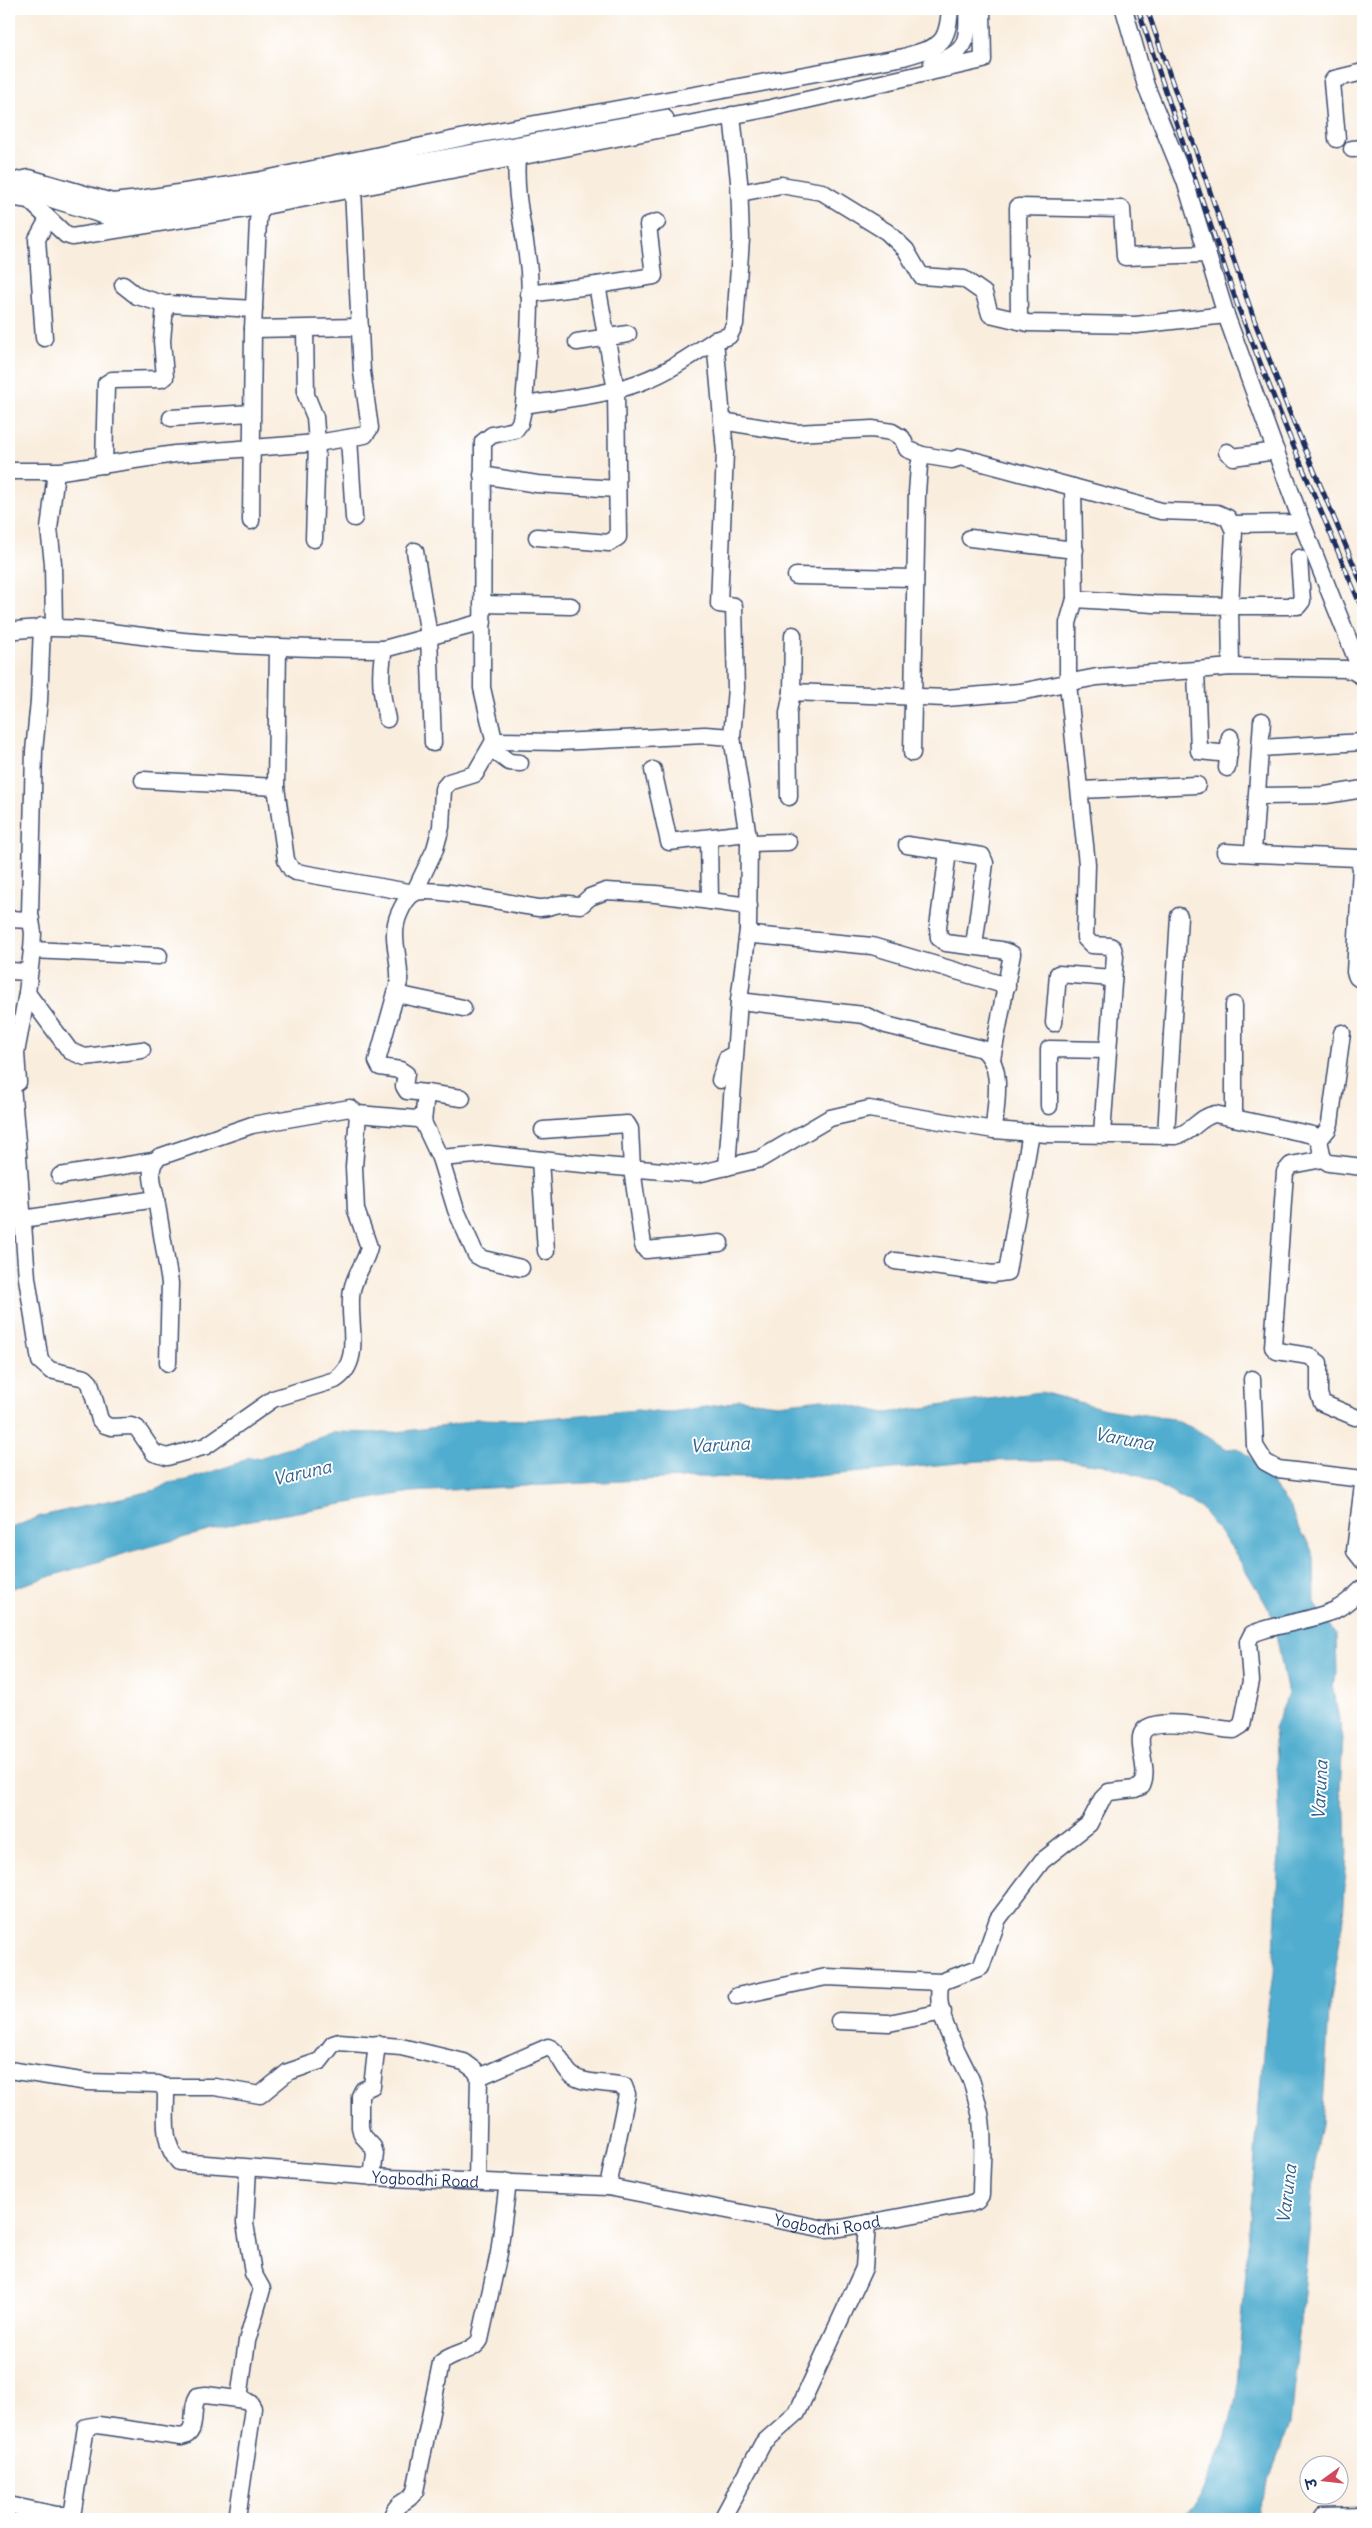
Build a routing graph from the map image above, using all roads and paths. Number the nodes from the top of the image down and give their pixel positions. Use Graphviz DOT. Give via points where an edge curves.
graph roads {
  1 [pos="950,9"];
  2 [pos="968,9"];
  3 [pos="982,9"];
  4 [pos="1124,9"];
  5 [pos="1363,72"];
  6 [pos="732,115"];
  7 [pos="1337,139"];
  8 [pos="517,157"];
  9 [pos="9,182"];
  10 [pos="29,186"];
  11 [pos="353,189"];
  12 [pos="740,193"];
  13 [pos="9,194"];
  14 [pos="9,198"];
  15 [pos="80,202"];
  16 [pos="264,206"];
  17 [pos="48,219"];
  18 [pos="657,222"];
  19 [pos="1207,254"];
  20 [pos="597,285"];
  21 [pos="123,286"];
  22 [pos="529,294"];
  23 [pos="167,305"];
  24 [pos="254,310"];
  25 [pos="1226,315"];
  26 [pos="1019,321"];
  27 [pos="360,327"];
  28 [pos="305,328"];
  29 [pos="253,330"];
  30 [pos="628,334"];
  31 [pos="608,336"];
  32 [pos="44,338"];
  33 [pos="715,340"];
  34 [pos="577,342"];
  35 [pos="616,390"];
  36 [pos="524,405"];
  37 [pos="251,413"];
  38 [pos="171,418"];
  39 [pos="722,421"];
  40 [pos="350,438"];
  41 [pos="317,443"];
  42 [pos="252,448"];
  43 [pos="1276,451"];
  44 [pos="1227,452"];
  45 [pos="922,455"];
  46 [pos="104,465"];
  47 [pos="9,471"];
  48 [pos="56,472"];
  49 [pos="482,475"];
  50 [pos="1073,487"];
  51 [pos="617,489"];
  52 [pos="354,518"];
  53 [pos="251,522"];
  54 [pos="1302,523"];
  55 [pos="1233,524"];
  56 [pos="536,537"];
  57 [pos="970,538"];
  58 [pos="314,539"];
  59 [pos="1075,550"];
  60 [pos="415,551"];
  61 [pos="1299,558"];
  62 [pos="796,576"];
  63 [pos="915,578"];
  64 [pos="1075,599"];
  65 [pos="482,604"];
  66 [pos="571,606"];
  67 [pos="1230,606"];
  68 [pos="483,622"];
  69 [pos="48,627"];
  70 [pos="9,631"];
  71 [pos="793,635"];
  72 [pos="429,636"];
  73 [pos="278,647"];
  74 [pos="384,649"];
  75 [pos="1231,667"];
  76 [pos="1196,670"];
  77 [pos="1363,677"];
  78 [pos="1068,684"];
  79 [pos="792,692"];
  80 [pos="913,696"];
  81 [pos="387,719"];
  82 [pos="1262,721"];
  83 [pos="732,737"];
  84 [pos="1230,737"];
  85 [pos="494,741"];
  86 [pos="1363,742"];
  87 [pos="433,743"];
  88 [pos="1261,748"];
  89 [pos="912,753"];
  90 [pos="520,763"];
  91 [pos="653,770"];
  92 [pos="143,780"];
  93 [pos="1197,785"];
  94 [pos="276,787"];
  95 [pos="1363,789"];
  96 [pos="1080,790"];
  97 [pos="1258,796"];
  98 [pos="789,797"];
  99 [pos="748,838"];
  100 [pos="709,839"];
  101 [pos="788,842"];
  102 [pos="907,845"];
  103 [pos="948,852"];
  104 [pos="1225,852"];
  105 [pos="1258,854"];
  106 [pos="1361,860"];
  107 [pos="414,893"];
  108 [pos="710,901"];
  109 [pos="749,906"];
  110 [pos="1179,916"];
  111 [pos="9,919"];
  112 [pos="31,920"];
  113 [pos="748,930"];
  114 [pos="974,946"];
  115 [pos="32,950"];
  116 [pos="160,956"];
  117 [pos="9,971"];
  118 [pos="29,972"];
  119 [pos="1113,978"];
  120 [pos="1363,981"];
  121 [pos="1007,986"];
  122 [pos="27,993"];
  123 [pos="396,994"];
  124 [pos="739,1001"];
  125 [pos="1234,1005"];
  126 [pos="464,1008"];
  127 [pos="1054,1022"];
  128 [pos="1342,1033"];
  129 [pos="142,1050"];
  130 [pos="1108,1050"];
  131 [pos="735,1054"];
  132 [pos="992,1059"];
  133 [pos="720,1080"];
  134 [pos="10,1086"];
  135 [pos="426,1093"];
  136 [pos="462,1098"];
  137 [pos="1049,1106"];
  138 [pos="358,1114"];
  139 [pos="1234,1118"];
  140 [pos="423,1122"];
  141 [pos="543,1130"];
  142 [pos="994,1130"];
  143 [pos="1031,1132"];
  144 [pos="1102,1134"];
  145 [pos="1166,1135"];
  146 [pos="1318,1140"];
  147 [pos="13,1142"];
  148 [pos="440,1158"];
  149 [pos="1323,1159"];
  150 [pos="540,1160"];
  151 [pos="153,1161"];
  152 [pos="727,1167"];
  153 [pos="1363,1167"];
  154 [pos="632,1169"];
  155 [pos="60,1176"];
  156 [pos="156,1199"];
  157 [pos="15,1221"];
  158 [pos="720,1243"];
  159 [pos="546,1251"];
  160 [pos="895,1261"];
  161 [pos="521,1268"];
  162 [pos="168,1363"];
  163 [pos="1252,1379"];
  164 [pos="1355,1417"];
  165 [pos="1363,1479"];
  166 [pos="1363,1484"];
  167 [pos="1363,1561"];
  168 [pos="1363,1588"];
  169 [pos="941,1982"];
  170 [pos="737,1996"];
  171 [pos="943,2012"];
  172 [pos="838,2021"];
  173 [pos="377,2044"];
  174 [pos="9,2070"];
  175 [pos="478,2077"];
  176 [pos="164,2087"];
  177 [pos="248,2169"];
  178 [pos="372,2177"];
  179 [pos="477,2181"];
  180 [pos="508,2182"];
  181 [pos="608,2188"];
  182 [pos="867,2223"];
  183 [pos="239,2399"];
  184 [pos="9,2505"];
  185 [pos="1363,2515"];
  186 [pos="1323,2516"];
  187 [pos="237,2519"];
  188 [pos="391,2519"];
  189 [pos="722,2519"];
  1 -- 15 [label="street" via="944,40 904,57 470,136 256,181 112,202"];
  2 -- 15 [label="street" via="966,42 958,52 941,60 858,81 274,192 108,217"];
  3 -- 6 [label="street" via="983,60"];
  4 -- 19 [label="street" via="1146,86 1185,181"];
  5 -- 7 [label="street" via="1332,82"];
  6 -- 8 [label="street"];
  6 -- 12 [label="street"];
  8 -- 11 [label="street"];
  8 -- 22 [label="street" via="516,199 528,259"];
  9 -- 10 [label="street"];
  10 -- 13 [label="street"];
  10 -- 15 [label="street"];
  11 -- 16 [label="street"];
  11 -- 27 [label="street"];
  12 -- 26 [label="street" via="781,185 822,192 891,236 906,250 922,276 964,280 984,293 990,314"];
  12 -- 33 [label="street" via="741,245 736,320 731,334"];
  14 -- 17 [label="street" via="29,200"];
  16 -- 17 [label="street" via="72,237 66,236"];
  16 -- 24 [label="street" via="258,214"];
  17 -- 32 [label="street" via="37,239"];
  18 -- 20 [label="street" via="648,225 654,276"];
  19 -- 25 [label="street"];
  19 -- 26 [label="street" via="1125,257 1122,209 1018,207"];
  20 -- 22 [label="street"];
  20 -- 31 [label="street"];
  21 -- 23 [label="street" via="137,296"];
  22 -- 36 [label="street"];
  23 -- 24 [label="street"];
  23 -- 46 [label="street" via="164,307 162,342 165,377 160,380 112,380 106,384"];
  24 -- 29 [label="street"];
  25 -- 26 [label="street" via="1136,325"];
  25 -- 43 [label="street"];
  27 -- 28 [label="street"];
  27 -- 40 [label="street" via="370,428 365,435"];
  28 -- 29 [label="street"];
  28 -- 41 [label="street" via="306,395 315,418"];
  29 -- 37 [label="street"];
  30 -- 31 [label="street"];
  31 -- 34 [label="street"];
  31 -- 35 [label="street"];
  33 -- 35 [label="street" via="677,365"];
  33 -- 39 [label="street"];
  35 -- 36 [label="street"];
  35 -- 51 [label="street"];
  36 -- 49 [label="street" via="516,430 492,434 483,442"];
  37 -- 38 [label="street"];
  37 -- 42 [label="street"];
  39 -- 45 [label="street" via="796,433 872,429 892,432 902,438 907,449"];
  39 -- 83 [label="street" via="725,452 719,604 734,606 736,688"];
  40 -- 41 [label="street"];
  40 -- 52 [label="street"];
  41 -- 42 [label="street"];
  41 -- 58 [label="street"];
  42 -- 46 [label="street" via="175,454"];
  42 -- 53 [label="street"];
  43 -- 44 [label="street" via="1233,457"];
  43 -- 54 [label="street"];
  45 -- 50 [label="street" via="952,460 961,457"];
  45 -- 63 [label="street" via="918,475"];
  46 -- 48 [label="street"];
  47 -- 48 [label="street"];
  48 -- 69 [label="street" via="49,529 53,563"];
  49 -- 51 [label="street" via="537,484"];
  49 -- 65 [label="street"];
  50 -- 55 [label="street" via="1161,510 1217,513"];
  50 -- 59 [label="street"];
  51 -- 56 [label="street" via="618,529 615,541 604,543"];
  54 -- 55 [label="street"];
  54 -- 77 [label="street"];
  55 -- 67 [label="street"];
  57 -- 59 [label="street"];
  59 -- 64 [label="street"];
  60 -- 72 [label="street"];
  61 -- 67 [label="street" via="1302,601 1298,606"];
  62 -- 63 [label="street"];
  63 -- 80 [label="street"];
  64 -- 67 [label="street"];
  64 -- 78 [label="street" via="1068,623"];
  65 -- 66 [label="street"];
  65 -- 68 [label="street"];
  67 -- 75 [label="street"];
  68 -- 72 [label="street"];
  68 -- 85 [label="street" via="482,688"];
  69 -- 70 [label="street"];
  69 -- 73 [label="street" via="224,645"];
  69 -- 112 [label="street" via="34,751"];
  71 -- 79 [label="street"];
  72 -- 74 [label="street"];
  72 -- 87 [label="street"];
  73 -- 74 [label="street"];
  73 -- 94 [label="street"];
  74 -- 81 [label="street" via="380,687"];
  75 -- 76 [label="street"];
  75 -- 77 [label="street" via="1346,669"];
  76 -- 78 [label="street" via="1097,677"];
  76 -- 84 [label="street" via="1199,751 1228,761"];
  78 -- 80 [label="street" via="1001,694 933,699"];
  78 -- 96 [label="street"];
  79 -- 80 [label="street"];
  79 -- 98 [label="street" via="788,712"];
  80 -- 89 [label="street"];
  82 -- 88 [label="street"];
  83 -- 85 [label="street"];
  83 -- 99 [label="street"];
  85 -- 90 [label="street" via="502,758"];
  85 -- 107 [label="street" via="475,774 449,782 444,789 437,842"];
  86 -- 88 [label="street"];
  88 -- 97 [label="street"];
  91 -- 100 [label="street" via="669,842"];
  92 -- 94 [label="street"];
  93 -- 96 [label="street"];
  94 -- 107 [label="street" via="286,860 291,869"];
  95 -- 97 [label="street" via="1326,794"];
  96 -- 119 [label="street" via="1087,864 1085,938 1092,945 1113,948"];
  97 -- 105 [label="street" via="1252,847"];
  99 -- 100 [label="street"];
  99 -- 101 [label="street"];
  99 -- 109 [label="street"];
  100 -- 108 [label="street"];
  102 -- 103 [label="street"];
  103 -- 114 [label="street" via="939,938 946,943"];
  103 -- 114 [label="street" via="980,854 984,859"];
  104 -- 105 [label="street"];
  105 -- 106 [label="street" via="1352,856"];
  106 -- 120 [label="street" via="1356,972"];
  107 -- 108 [label="street" via="439,890 547,908 581,904 606,891"];
  107 -- 123 [label="street" via="402,908 396,924 394,948 400,976"];
  108 -- 109 [label="street"];
  109 -- 113 [label="street"];
  110 -- 145 [label="street"];
  111 -- 112 [label="street"];
  112 -- 115 [label="street"];
  113 -- 121 [label="street" via="753,935 872,946"];
  113 -- 124 [label="street"];
  114 -- 121 [label="street" via="1010,953"];
  115 -- 116 [label="street"];
  115 -- 118 [label="street"];
  117 -- 118 [label="street"];
  118 -- 122 [label="street"];
  119 -- 127 [label="street" via="1058,974"];
  119 -- 130 [label="street"];
  121 -- 132 [label="street"];
  122 -- 129 [label="street" via="64,1044 76,1055 85,1057"];
  122 -- 134 [label="street" via="16,1053 18,1082"];
  123 -- 126 [label="street"];
  123 -- 135 [label="street" via="377,1063 383,1068 403,1071 407,1091"];
  124 -- 131 [label="street"];
  124 -- 132 [label="street" via="864,1015 886,1025 983,1049"];
  125 -- 139 [label="street"];
  128 -- 146 [label="street" via="1330,1123"];
  130 -- 137 [label="street" via="1049,1048"];
  130 -- 144 [label="street"];
  131 -- 133 [label="street" via="727,1058"];
  131 -- 152 [label="street"];
  132 -- 142 [label="street" via="997,1074"];
  134 -- 147 [label="street"];
  135 -- 136 [label="street"];
  135 -- 140 [label="street"];
  138 -- 140 [label="street"];
  138 -- 151 [label="street" via="350,1108 252,1125"];
  138 -- 157 [label="street" via="354,1167 356,1210 369,1247 351,1293 350,1363 335,1380 267,1402 206,1446 160,1457 136,1428 111,1427 100,1420 90,1383 85,1378 43,1366"];
  139 -- 145 [label="street" via="1214,1114 1206,1116 1184,1134"];
  139 -- 146 [label="street" via="1308,1134"];
  140 -- 148 [label="street"];
  141 -- 154 [label="street" via="625,1123 630,1129"];
  142 -- 143 [label="street"];
  142 -- 152 [label="street" via="869,1108 830,1118 760,1159"];
  143 -- 144 [label="street"];
  143 -- 160 [label="street" via="1008,1272 993,1274"];
  144 -- 145 [label="street"];
  146 -- 149 [label="street"];
  147 -- 157 [label="street"];
  148 -- 150 [label="street" via="488,1154"];
  148 -- 161 [label="street" via="456,1210 476,1255"];
  149 -- 153 [label="street" via="1329,1163"];
  149 -- 164 [label="street" via="1291,1165 1285,1172 1273,1347 1277,1351 1315,1358 1319,1363 1322,1403"];
  150 -- 154 [label="street"];
  150 -- 159 [label="street"];
  151 -- 155 [label="street"];
  151 -- 156 [label="street"];
  152 -- 154 [label="street" via="697,1174"];
  154 -- 158 [label="street" via="646,1250"];
  156 -- 157 [label="street"];
  156 -- 162 [label="street" via="170,1283"];
  163 -- 165 [label="street" via="1255,1446 1265,1462 1278,1469"];
  166 -- 167 [label="street" via="1355,1551"];
  168 -- 169 [label="street" via="1342,1606 1327,1613 1252,1634 1248,1642 1251,1681 1242,1725 1234,1730 1172,1723 1145,1728 1141,1736 1145,1779 1142,1786 1108,1792 1088,1824 1042,1861 1003,1910 981,1968"];
  169 -- 170 [label="street" via="826,1977"];
  169 -- 171 [label="street" via="939,1990"];
  171 -- 172 [label="street" via="889,2022"];
  171 -- 182 [label="street, Yogbodhi Road" via="949,2036 971,2081 980,2116 981,2195 969,2204"];
  173 -- 175 [label="street" via="464,2062 475,2070"];
  173 -- 176 [label="street" via="333,2044 320,2061 288,2072 260,2095 215,2087"];
  173 -- 178 [label="street" via="374,2080 360,2096 360,2128 375,2154"];
  174 -- 176 [label="street" via="88,2082 158,2084"];
  175 -- 179 [label="street"];
  175 -- 181 [label="street" via="548,2047 554,2049 572,2076 624,2086 627,2094"];
  176 -- 177 [label="street, Yogbodhi Road" via="167,2139 173,2156 180,2162"];
  177 -- 178 [label="street, Yogbodhi Road"];
  177 -- 183 [label="street" via="245,2224 252,2273 262,2289 247,2341"];
  178 -- 179 [label="street, Yogbodhi Road"];
  179 -- 180 [label="street, Yogbodhi Road"];
  180 -- 181 [label="street, Yogbodhi Road"];
  180 -- 188 [label="street" via="499,2254 480,2340 477,2345 440,2362 416,2490 395,2507"];
  181 -- 182 [label="street, Yogbodhi Road" via="825,2228"];
  182 -- 189 [label="street" via="864,2268 797,2413 763,2443"];
  183 -- 184 [label="street" via="198,2396 194,2401 192,2430 187,2436 91,2424 84,2434 73,2510 68,2516"];
  183 -- 187 [label="street" via="250,2403 252,2408"];
  185 -- 186 [label="street"];
}
